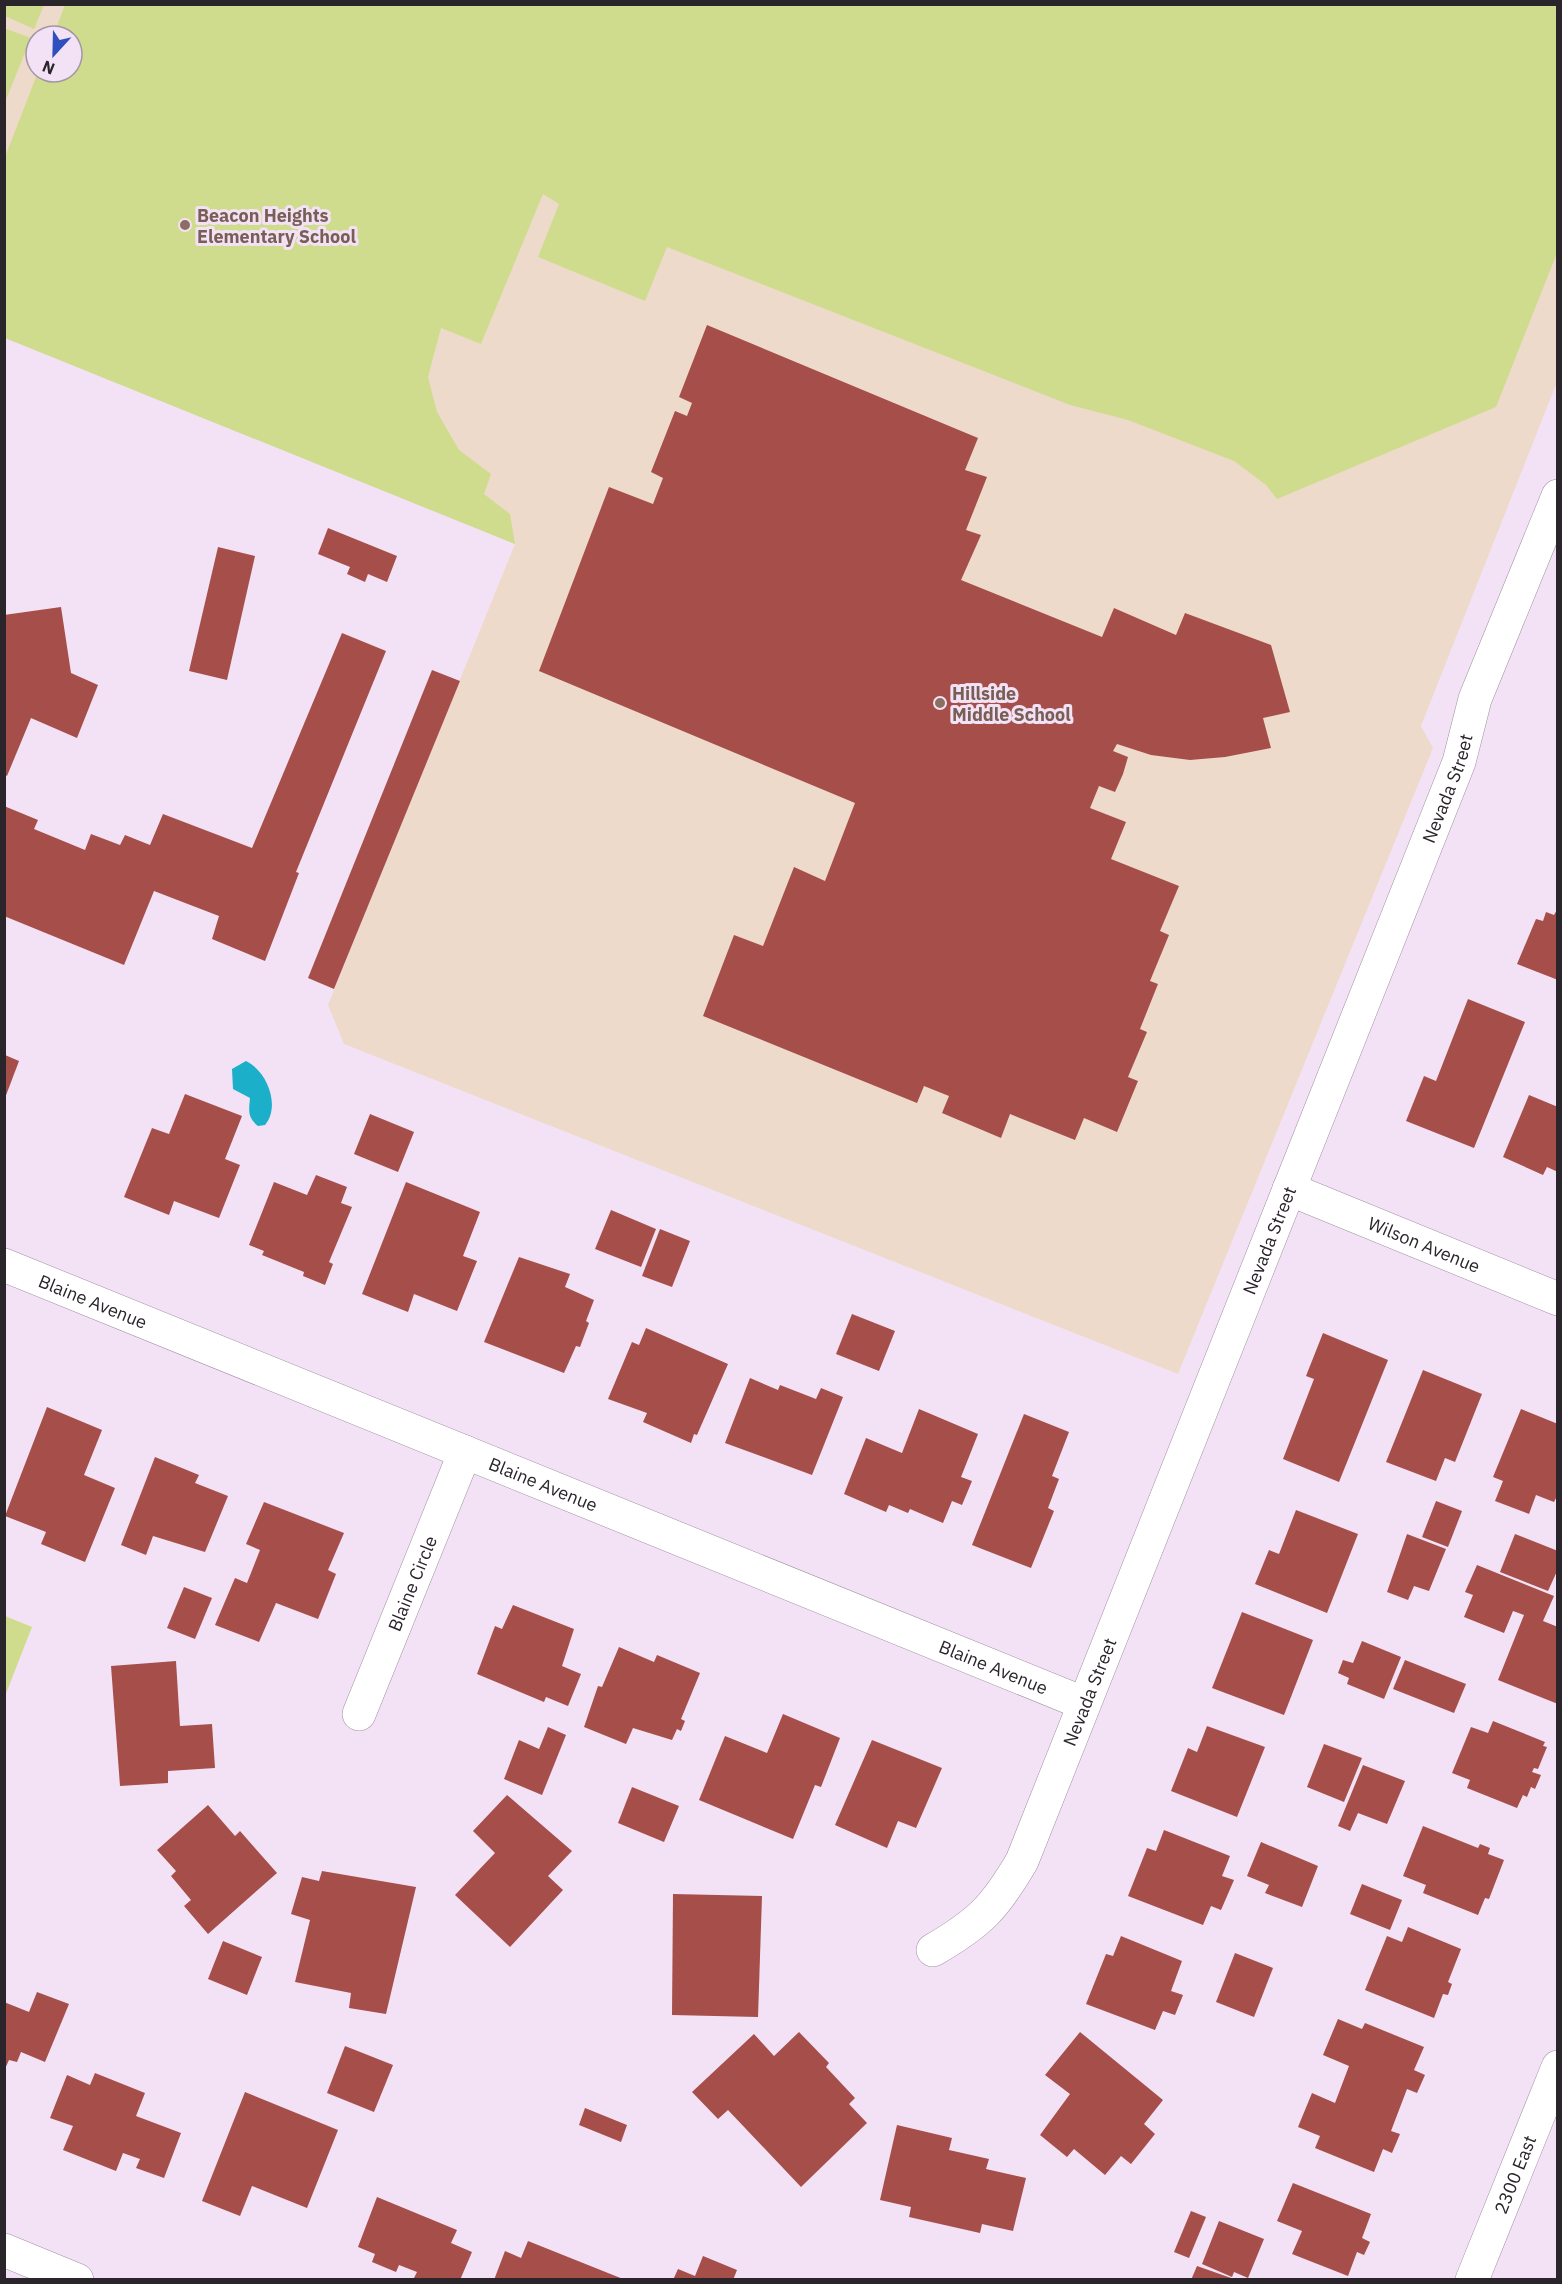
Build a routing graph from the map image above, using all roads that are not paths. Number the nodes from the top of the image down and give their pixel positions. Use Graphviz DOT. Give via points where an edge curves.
graph roads {
  1 [pos="1557,496"];
  2 [pos="1289,1189"];
  3 [pos="4,1265"];
  4 [pos="1557,1299"];
  5 [pos="465,1452"];
  6 [pos="1083,1703"];
  7 [pos="359,1714"];
  8 [pos="933,1950"];
  9 [pos="1557,2067"];
  10 [pos="4,2250"];
  11 [pos="77,2280"];
  12 [pos="1472,2280"];
  1 -- 2 [label="street, Nevada Street" via="1475,699 1459,762"];
  2 -- 4 [label="street, Wilson Avenue"];
  2 -- 6 [label="street, Nevada Street"];
  3 -- 5 [label="street, Blaine Avenue"];
  5 -- 6 [label="street, Blaine Avenue"];
  5 -- 7 [label="street, Blaine Circle"];
  6 -- 8 [label="street, Nevada Street" via="1022,1861 1006,1888 969,1929"];
  9 -- 12 [label="street, 2300 East"];
  10 -- 11 [label="street"];
}
